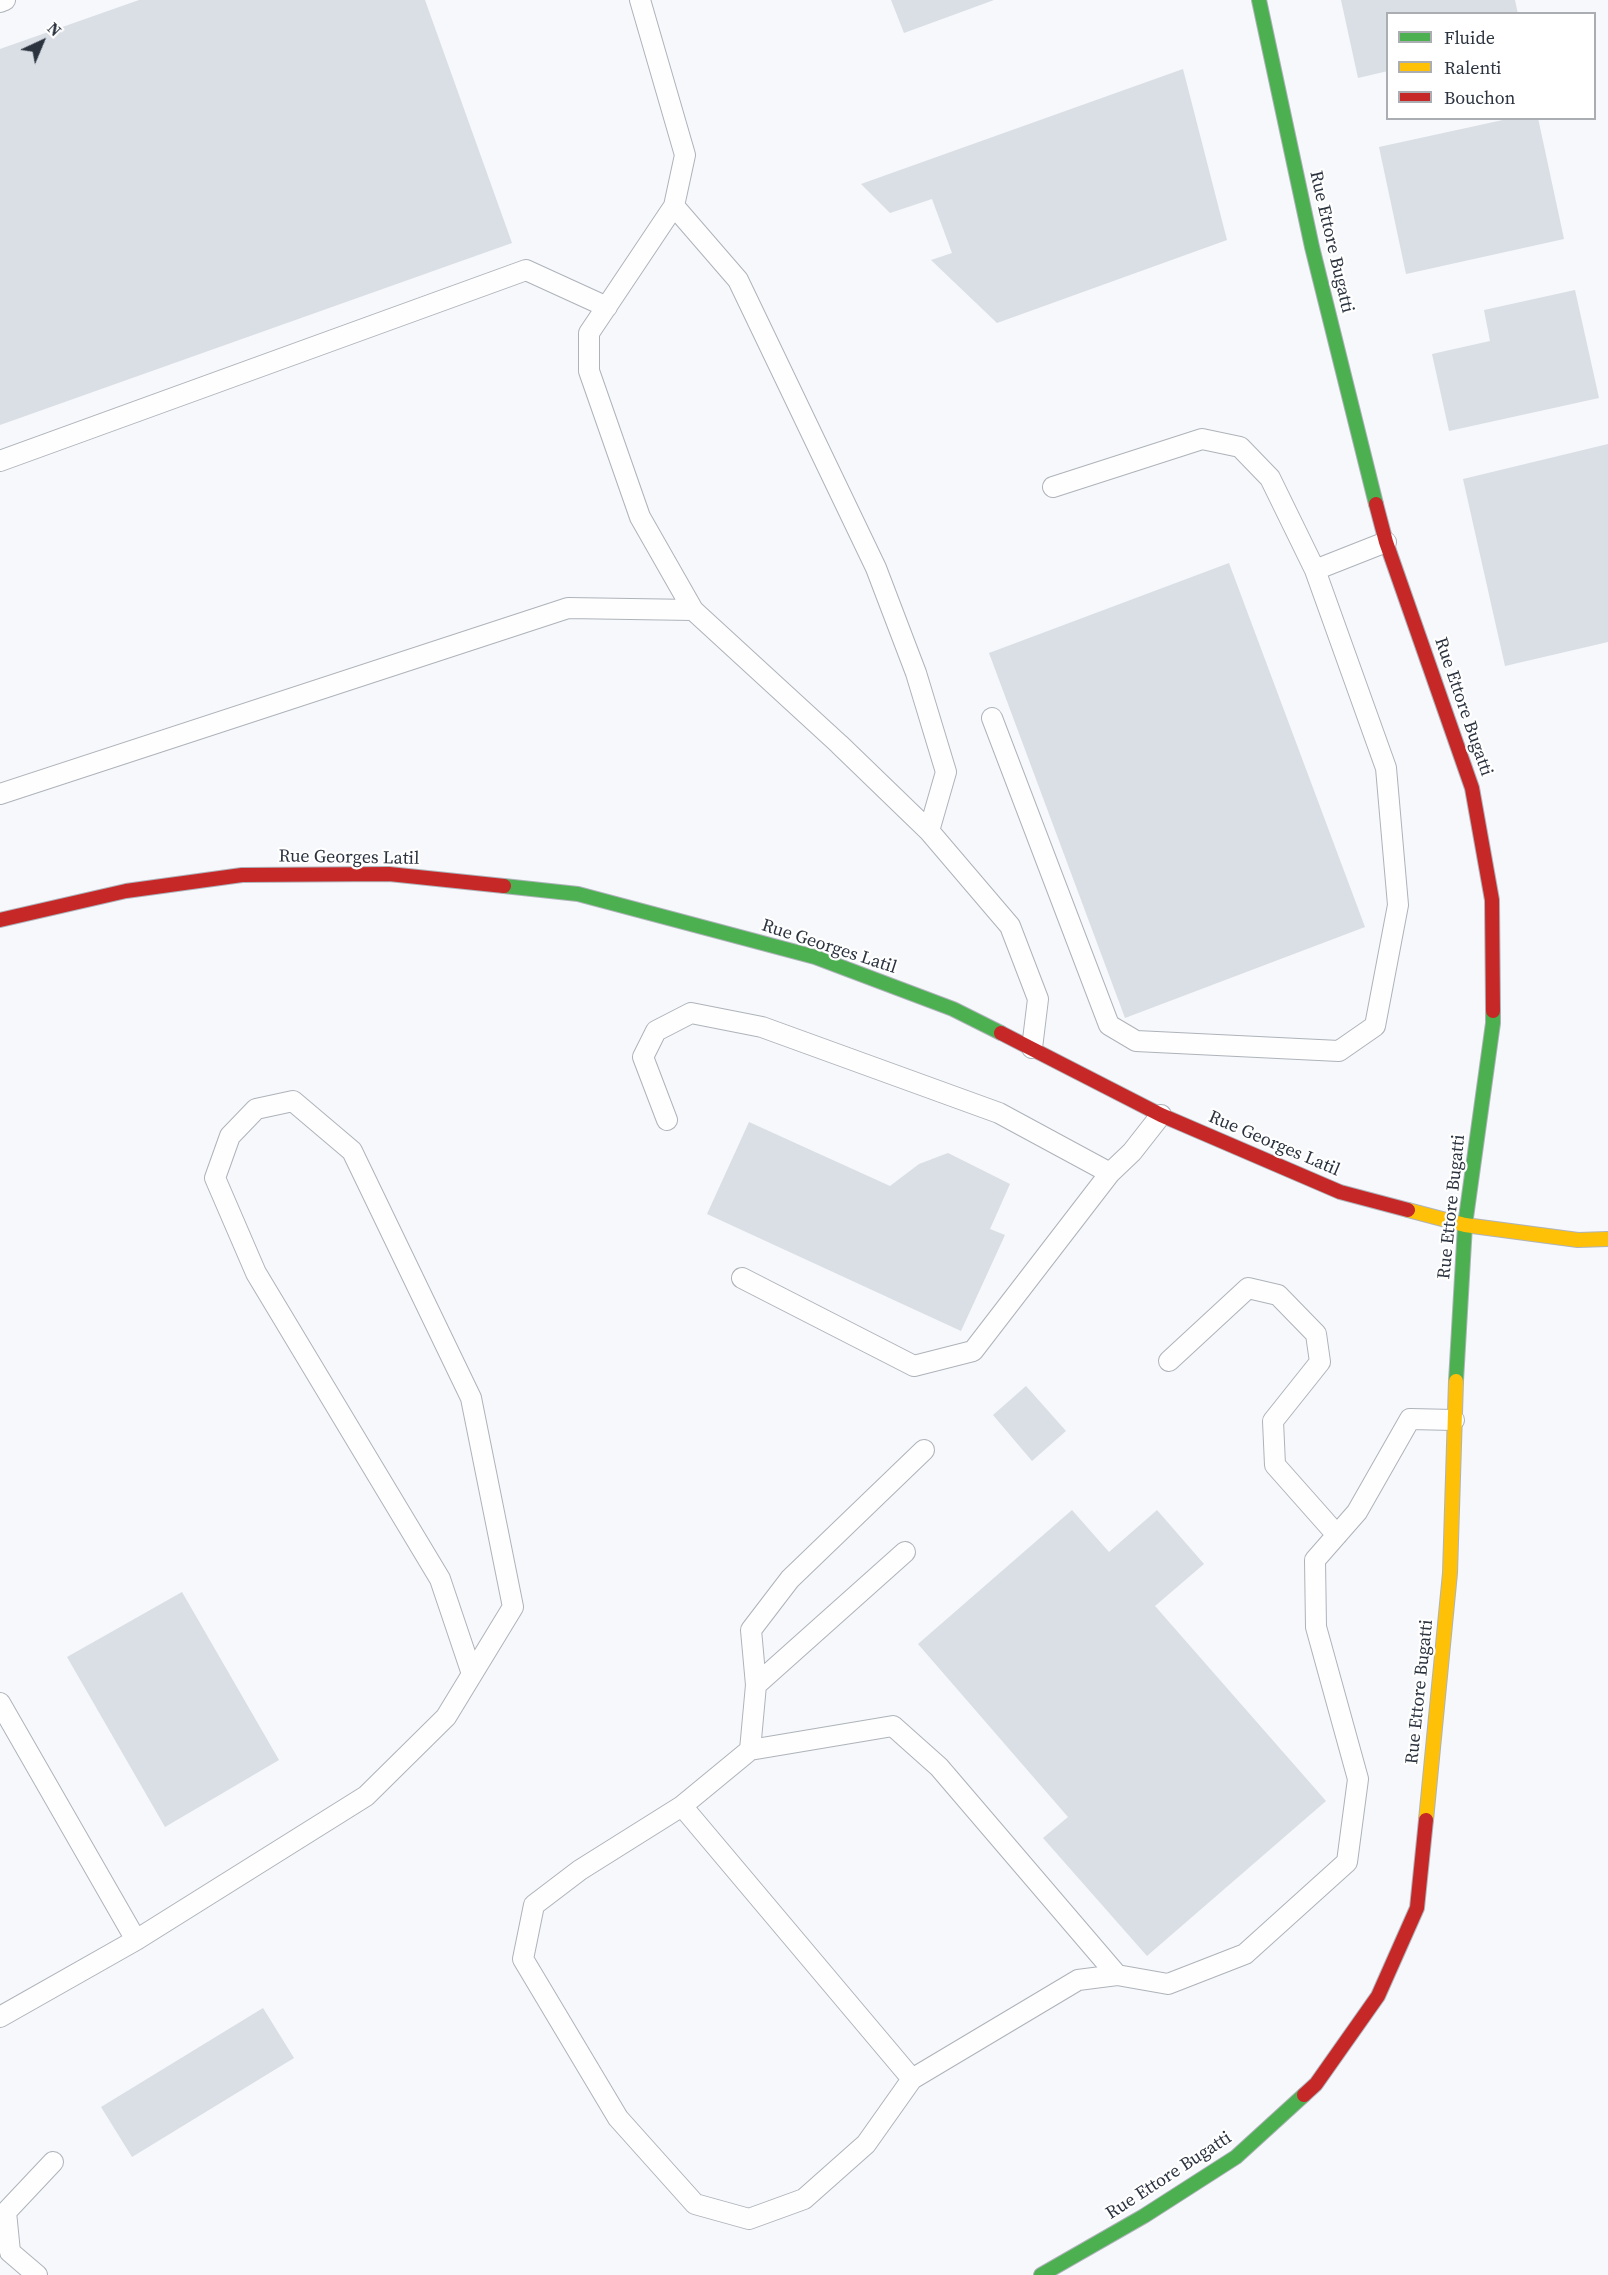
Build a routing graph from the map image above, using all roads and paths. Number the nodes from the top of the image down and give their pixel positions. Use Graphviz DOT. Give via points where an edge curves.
graph roads {
  1 [pos="5,0"];
  2 [pos="640,0"];
  3 [pos="1259,0"];
  4 [pos="0,2"];
  5 [pos="674,206"];
  6 [pos="607,307"];
  7 [pos="0,461"];
  8 [pos="1053,487"];
  9 [pos="1386,542"];
  10 [pos="1314,570"];
  11 [pos="693,610"];
  12 [pos="992,718"];
  13 [pos="0,794"];
  14 [pos="929,831"];
  15 [pos="0,920"];
  16 [pos="1032,1048"];
  17 [pos="1161,1115"];
  18 [pos="667,1120"];
  19 [pos="1110,1173"];
  20 [pos="1465,1225"];
  21 [pos="1608,1239"];
  22 [pos="742,1278"];
  23 [pos="1169,1361"];
  24 [pos="1454,1420"];
  25 [pos="924,1450"];
  26 [pos="1337,1535"];
  27 [pos="904,1551"];
  28 [pos="472,1674"];
  29 [pos="756,1685"];
  30 [pos="0,1703"];
  31 [pos="750,1750"];
  32 [pos="682,1806"];
  33 [pos="136,1940"];
  34 [pos="1117,1975"];
  35 [pos="0,2017"];
  36 [pos="912,2079"];
  37 [pos="54,2162"];
  38 [pos="37,2275"];
  39 [pos="1041,2275"];
  1 -- 4 [label="lane"];
  2 -- 5 [label="lane" via="685,155"];
  3 -- 9 [label="street, Rue Ettore Bugatti" via="1312,247"];
  5 -- 6 [label="lane"];
  5 -- 14 [label="lane" via="738,280 876,568 916,673 946,772"];
  6 -- 7 [label="lane" via="526,270"];
  6 -- 11 [label="lane" via="589,333 589,371 640,517"];
  8 -- 10 [label="lane" via="1203,439 1240,447 1270,478"];
  9 -- 10 [label="lane"];
  9 -- 20 [label="street, Rue Ettore Bugatti" via="1472,788 1492,900 1493,1023"];
  10 -- 12 [label="lane" via="1386,768 1398,905 1375,1026 1339,1051 1136,1041 1109,1025"];
  11 -- 13 [label="lane" via="568,608"];
  11 -- 14 [label="lane"];
  14 -- 16 [label="lane" via="1010,926 1038,999"];
  15 -- 16 [label="street, Rue Georges Latil" via="126,891 242,875 389,874 578,894 815,957 953,1010"];
  16 -- 17 [label="street, Rue Georges Latil"];
  17 -- 19 [label="lane"];
  17 -- 20 [label="street, Rue Georges Latil" via="1340,1192"];
  18 -- 19 [label="lane" via="643,1057 656,1031 691,1013 762,1027 999,1113"];
  19 -- 22 [label="lane" via="973,1351 914,1366"];
  20 -- 21 [label="street, Rue Georges Latil" via="1578,1240"];
  20 -- 24 [label="street, Rue Ettore Bugatti"];
  23 -- 26 [label="lane" via="1248,1288 1278,1295 1316,1334 1320,1362 1273,1421 1275,1465"];
  24 -- 26 [label="lane" via="1410,1419 1357,1512"];
  24 -- 39 [label="street, Rue Ettore Bugatti" via="1450,1573 1417,1908 1378,1996 1316,2084 1236,2157"];
  25 -- 29 [label="lane" via="790,1579 751,1630"];
  26 -- 34 [label="lane" via="1315,1560 1316,1628 1358,1779 1347,1862 1245,1954 1168,1984"];
  27 -- 29 [label="lane"];
  28 -- 28 [label="lane" via="513,1607 471,1398 352,1151 293,1101 256,1109 230,1136 215,1178 256,1273 440,1579"];
  28 -- 33 [label="lane" via="446,1717 366,1796"];
  29 -- 31 [label="lane"];
  30 -- 33 [label="lane"];
  31 -- 32 [label="lane"];
  31 -- 34 [label="lane" via="893,1726 939,1767"];
  32 -- 36 [label="lane"];
  32 -- 36 [label="lane" via="580,1870 534,1905 527,1938 523,1959 618,2118 695,2204 749,2219 804,2199 866,2144"];
  33 -- 35 [label="lane"];
  34 -- 36 [label="lane" via="1078,1980"];
  37 -- 38 [label="lane" via="6,2212 9,2252"];
}
